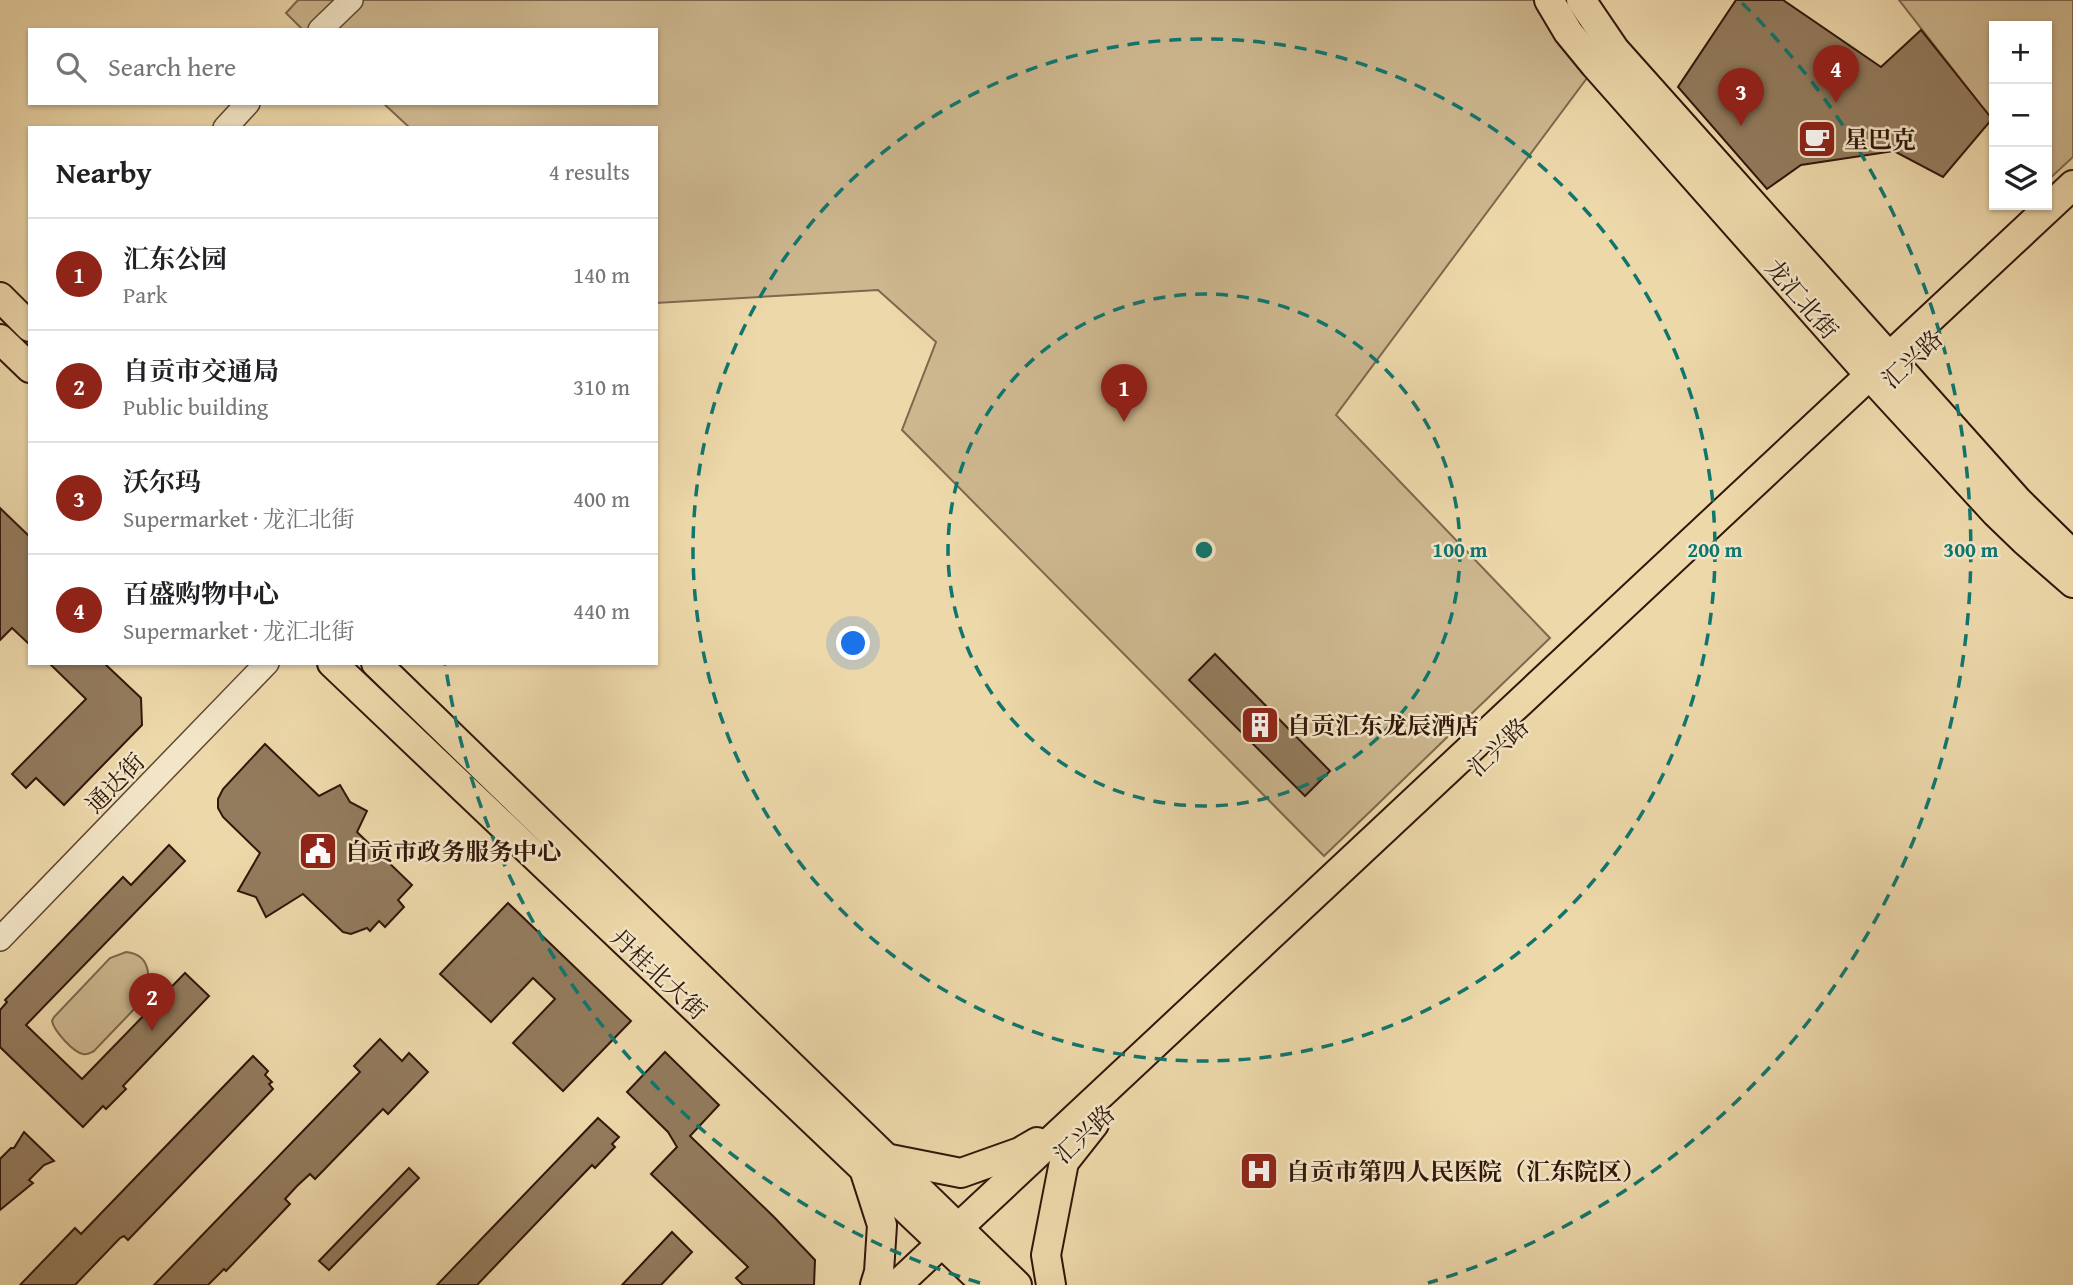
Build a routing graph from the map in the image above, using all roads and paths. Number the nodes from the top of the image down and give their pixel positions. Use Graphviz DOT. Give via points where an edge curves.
graph roads {
  1 [pos="351,0"];
  2 [pos="1549,0"];
  3 [pos="1581,0"];
  4 [pos="322,28"];
  5 [pos="246,105"];
  6 [pos="227,126"];
  7 [pos="2073,185"];
  8 [pos="2073,208"];
  9 [pos="0,297"];
  10 [pos="28,325"];
  11 [pos="0,339"];
  12 [pos="28,366"];
  13 [pos="1885,373"];
  14 [pos="2073,555"];
  15 [pos="2073,583"];
  16 [pos="265,665"];
  17 [pos="334,665"];
  18 [pos="378,665"];
  19 [pos="0,939"];
  20 [pos="1086,1120"];
  21 [pos="875,1164"];
  22 [pos="956,1242"];
  23 [pos="875,1285"];
  24 [pos="897,1285"];
  25 [pos="922,1285"];
  26 [pos="986,1285"];
  27 [pos="1017,1285"];
  28 [pos="1051,1285"];
  1 -- 4 [label="street"];
  2 -- 13 [label="main road, 龙汇北街" via="1595,65"];
  3 -- 13 [label="main road, 龙汇北街" via="1615,50"];
  5 -- 6 [label="street"];
  7 -- 13 [label="main road"];
  8 -- 13 [label="main road, 汇兴路"];
  9 -- 10 [label="main road"];
  11 -- 12 [label="main road"];
  13 -- 14 [label="main road, 龙汇北街"];
  13 -- 15 [label="main road, 龙汇北街" via="1996,513"];
  13 -- 20 [label="main road"];
  16 -- 19 [label="street, 通达街"];
  17 -- 21 [label="main road, 丹桂北大街"];
  18 -- 21 [label="main road, 丹桂北大街"];
  20 -- 21 [label="main road" via="1020,1153 961,1173"];
  20 -- 22 [label="main road, 汇兴路"];
  20 -- 28 [label="main road" via="1064,1162 1046,1255"];
  21 -- 22 [label="main road, 丹桂北大街"];
  21 -- 23 [label="main road" via="882,1225"];
  22 -- 24 [label="main road"];
  22 -- 25 [label="main road, 汇兴路"];
  22 -- 26 [label="main road, 丹桂北大街"];
  22 -- 27 [label="main road, 丹桂北大街"];
}
